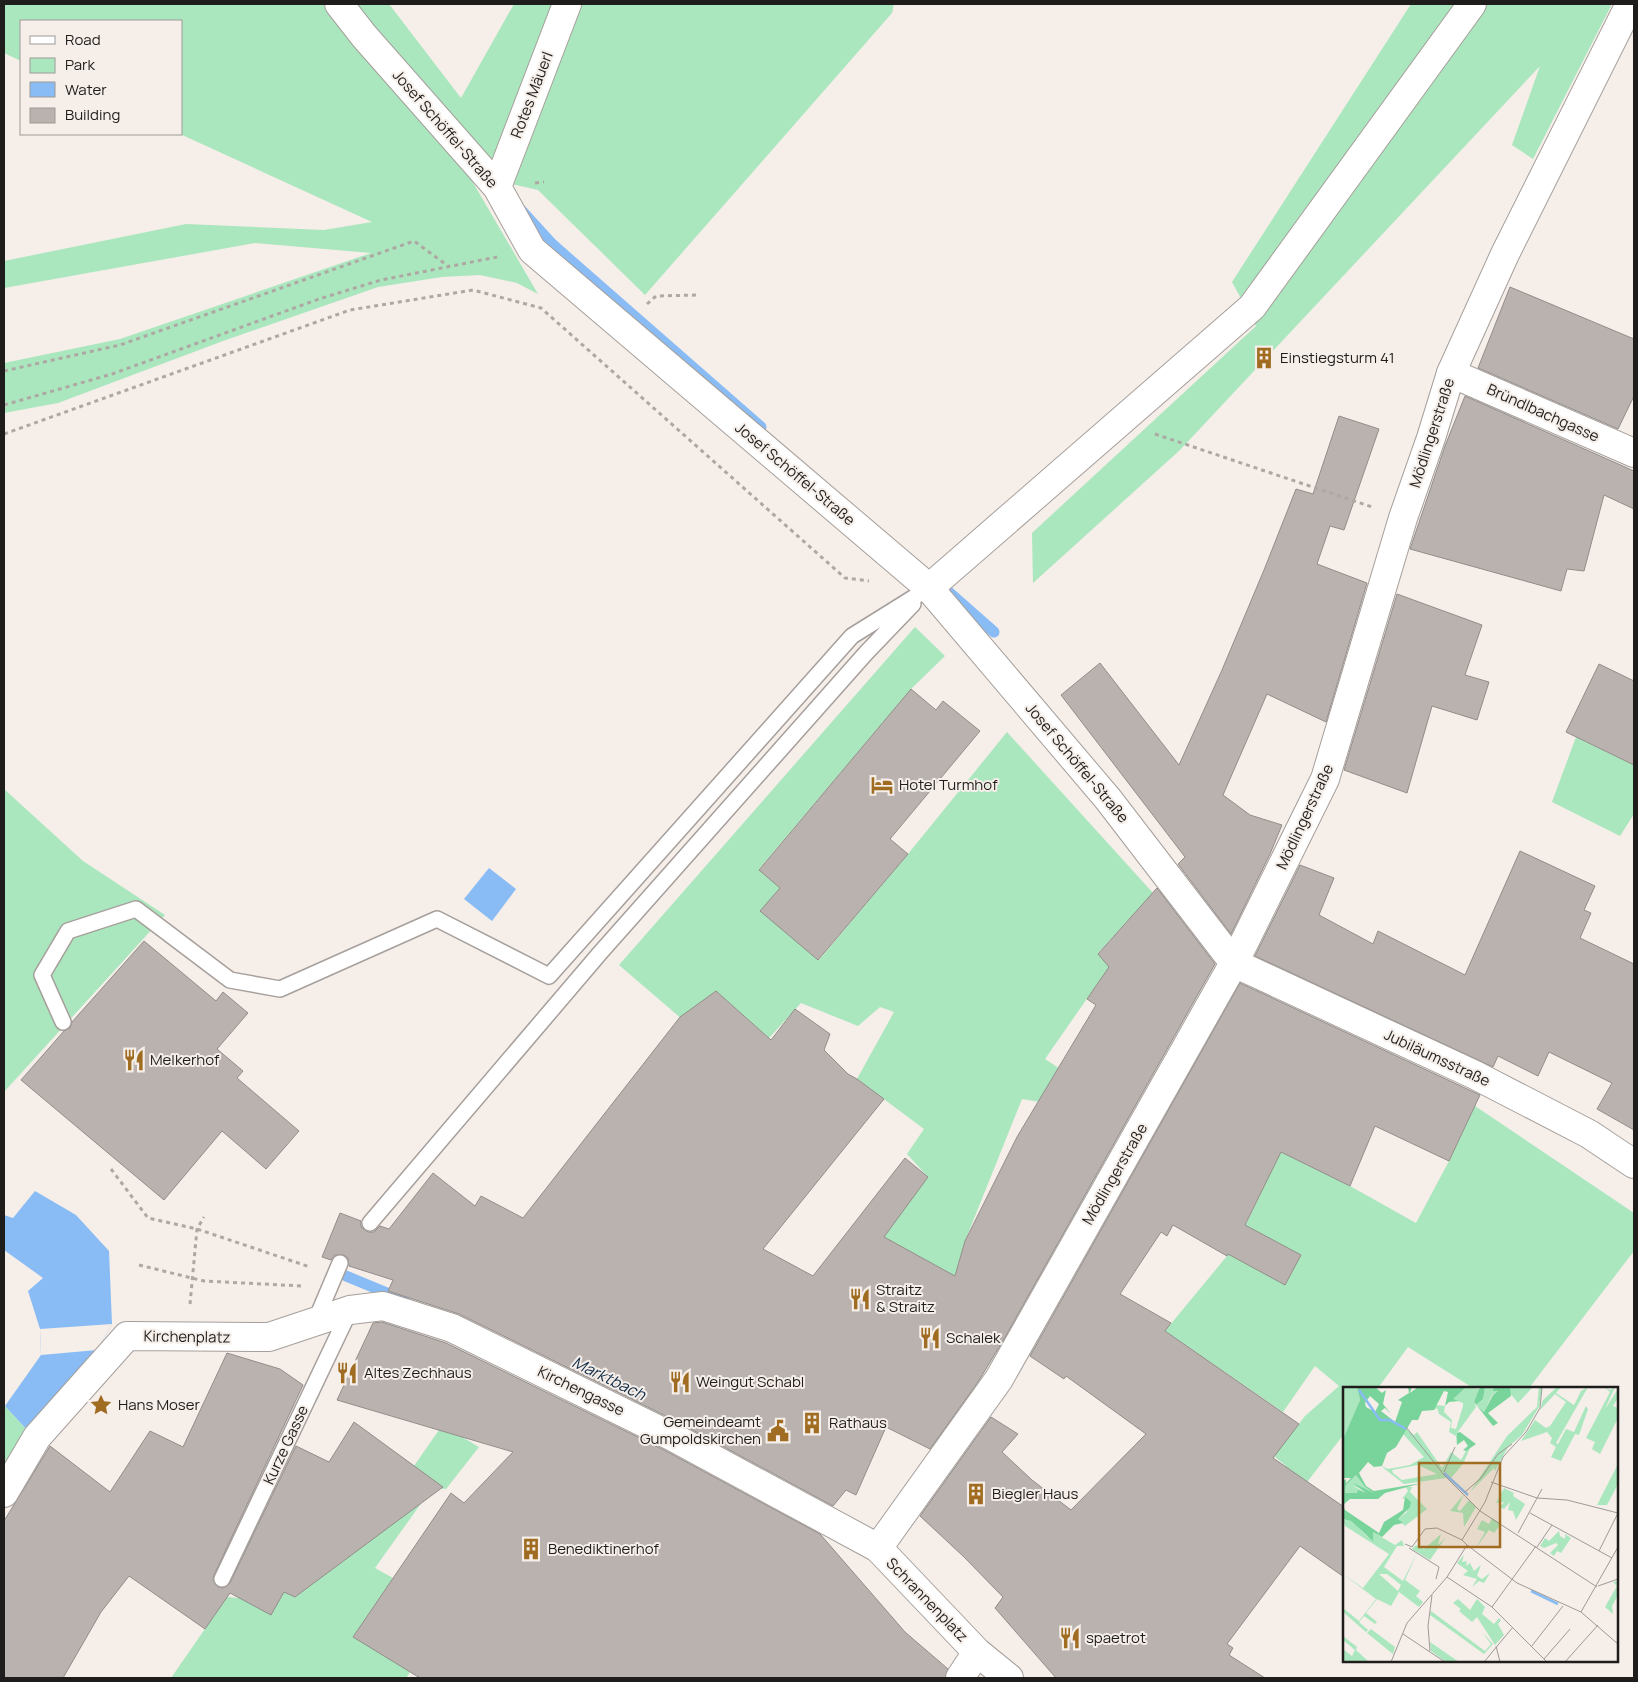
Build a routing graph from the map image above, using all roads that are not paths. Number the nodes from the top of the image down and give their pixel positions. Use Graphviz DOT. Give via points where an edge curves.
graph roads {
  1 [pos="340,4"];
  2 [pos="567,4"];
  3 [pos="1472,4"];
  4 [pos="1630,4"];
  5 [pos="497,187"];
  6 [pos="1452,373"];
  7 [pos="1624,448"];
  8 [pos="929,588"];
  9 [pos="1234,964"];
  10 [pos="63,1022"];
  11 [pos="1634,1164"];
  12 [pos="370,1223"];
  13 [pos="335,1275"];
  14 [pos="383,1306"];
  15 [pos="350,1310"];
  16 [pos="315,1323"];
  17 [pos="4,1493"];
  18 [pos="878,1548"];
  19 [pos="222,1579"];
  20 [pos="977,1652"];
  21 [pos="960,1678"];
  22 [pos="1009,1678"];
  1 -- 5 [label="street, Josef Schöffel-Straße" via="364,36"];
  2 -- 5 [label="street, Rotes Mäuerl"];
  3 -- 8 [label="street" via="1252,307"];
  4 -- 6 [label="street, Mödlingerstraße" via="1505,254"];
  5 -- 8 [label="street, Josef Schöffel-Straße" via="532,250"];
  6 -- 7 [label="street, Bründlbachgasse"];
  6 -- 9 [label="street, Mödlingerstraße" via="1403,518 1325,779"];
  8 -- 9 [label="street, Josef Schöffel-Straße" via="1108,799"];
  8 -- 10 [label="lane" via="852,636 549,976 437,919 280,989 230,980 136,909 68,931 42,975"];
  8 -- 12 [label="lane" via="866,653 600,953"];
  9 -- 11 [label="street, Jubiläumsstraße" via="1475,1075 1589,1134"];
  9 -- 18 [label="street, Mödlingerstraße" via="999,1379"];
  13 -- 16 [label="lane"];
  14 -- 15 [label="street, Kirchenplatz"];
  14 -- 18 [label="street, Kirchengasse" via="461,1332 671,1436"];
  15 -- 16 [label="street, Kirchenplatz"];
  15 -- 19 [label="lane, Kurze Gasse"];
  16 -- 17 [label="street, Kirchenplatz" via="269,1338 127,1336 37,1437"];
  18 -- 20 [label="street, Schrannenplatz"];
  20 -- 21 [label="street"];
  20 -- 22 [label="street, Schrannenplatz"];
}
